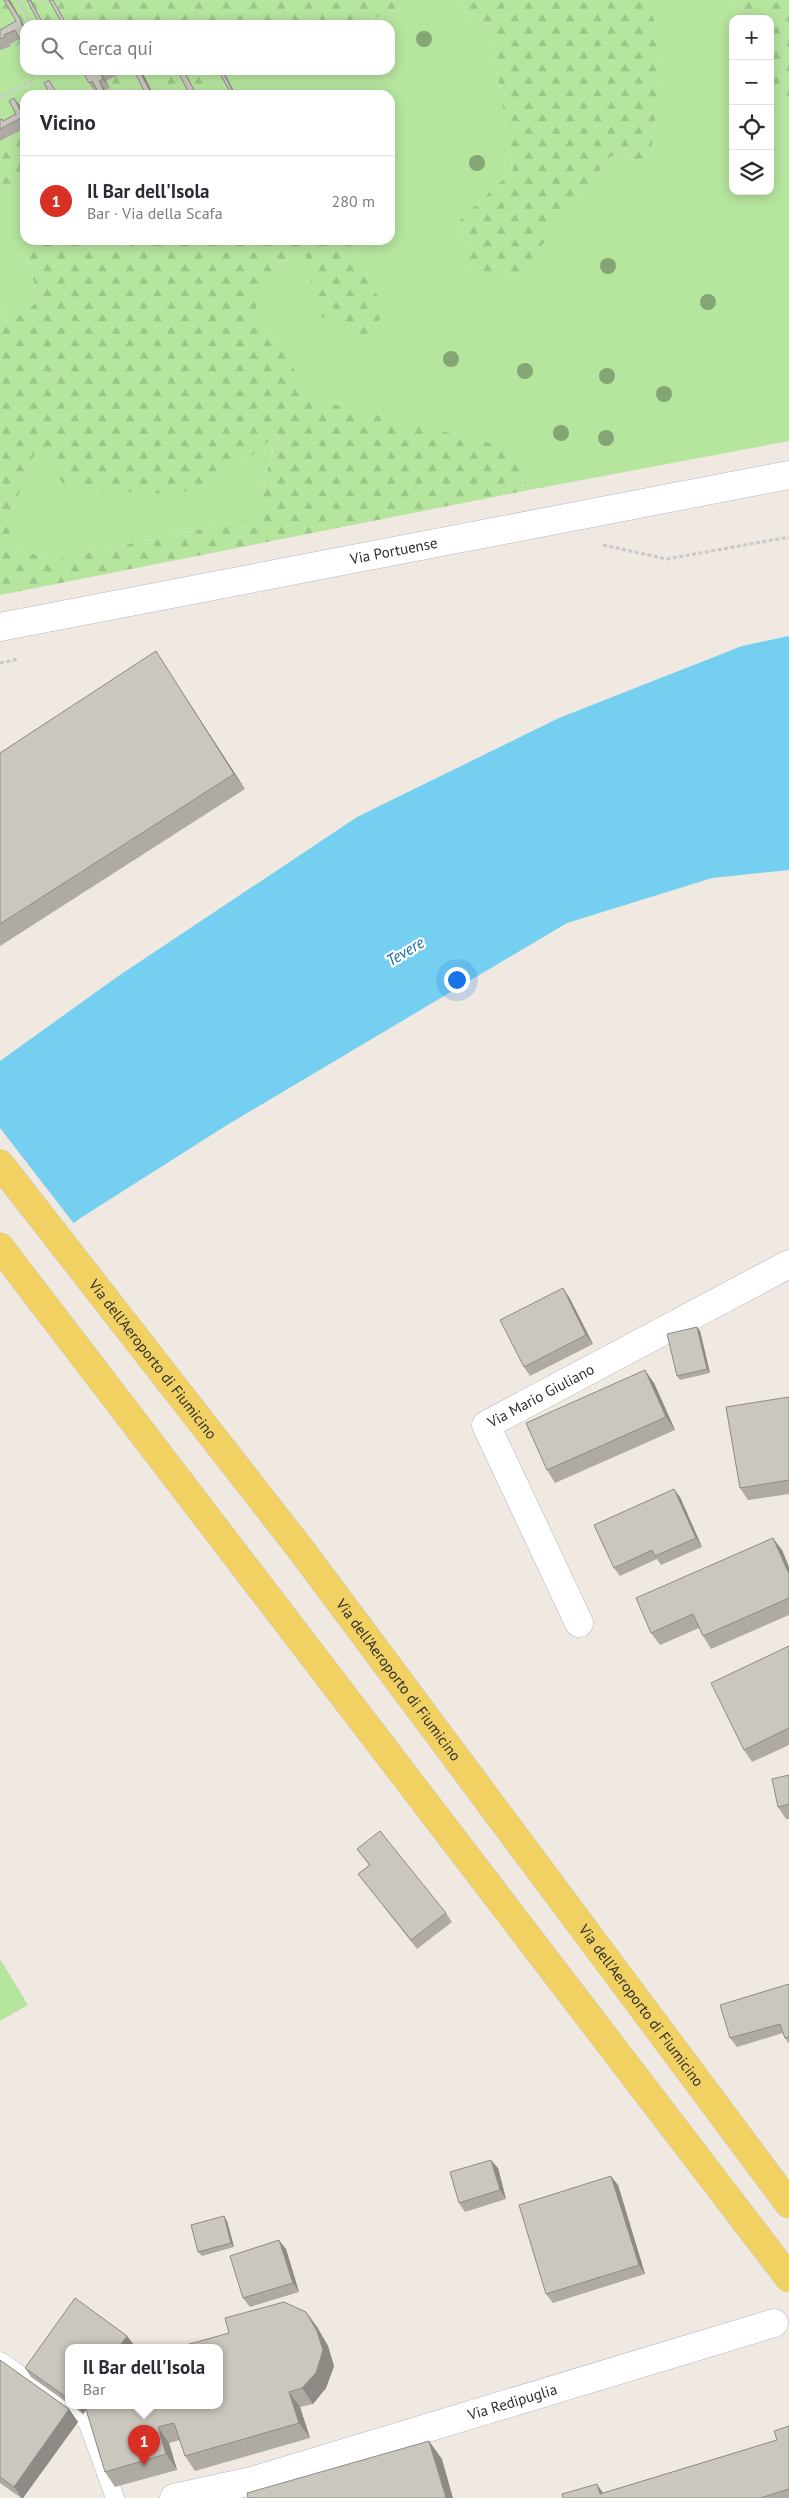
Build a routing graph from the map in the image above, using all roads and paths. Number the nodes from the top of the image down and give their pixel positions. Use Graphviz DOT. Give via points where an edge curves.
graph roads {
  1 [pos="18,0"];
  2 [pos="29,20"];
  3 [pos="33,75"];
  4 [pos="0,96"];
  5 [pos="789,475"];
  6 [pos="789,537"];
  7 [pos="628,551"];
  8 [pos="0,627"];
  9 [pos="0,1164"];
  10 [pos="0,1246"];
  11 [pos="789,1264"];
  12 [pos="579,1623"];
  13 [pos="789,2204"];
  14 [pos="789,2278"];
  15 [pos="774,2323"];
  16 [pos="0,2361"];
  17 [pos="65,2406"];
  18 [pos="70,2409"];
  19 [pos="242,2489"];
  20 [pos="115,2498"];
  21 [pos="174,2498"];
  1 -- 2 [label="path"];
  3 -- 4 [label="path" via="31,81"];
  5 -- 8 [label="street, Via Portuense"];
  6 -- 7 [label="path" via="667,559"];
  9 -- 13 [label="main road, Via dell'Aeroporto di Fiumicino" via="308,1559"];
  10 -- 14 [label="main road"];
  11 -- 12 [label="street, Via Mario Giuliano" via="486,1425"];
  15 -- 19 [label="street, Via Redipuglia"];
  16 -- 17 [label="lane"];
  18 -- 20 [label="lane" via="87,2421"];
  19 -- 21 [label="street, Via Redipuglia"];
}
